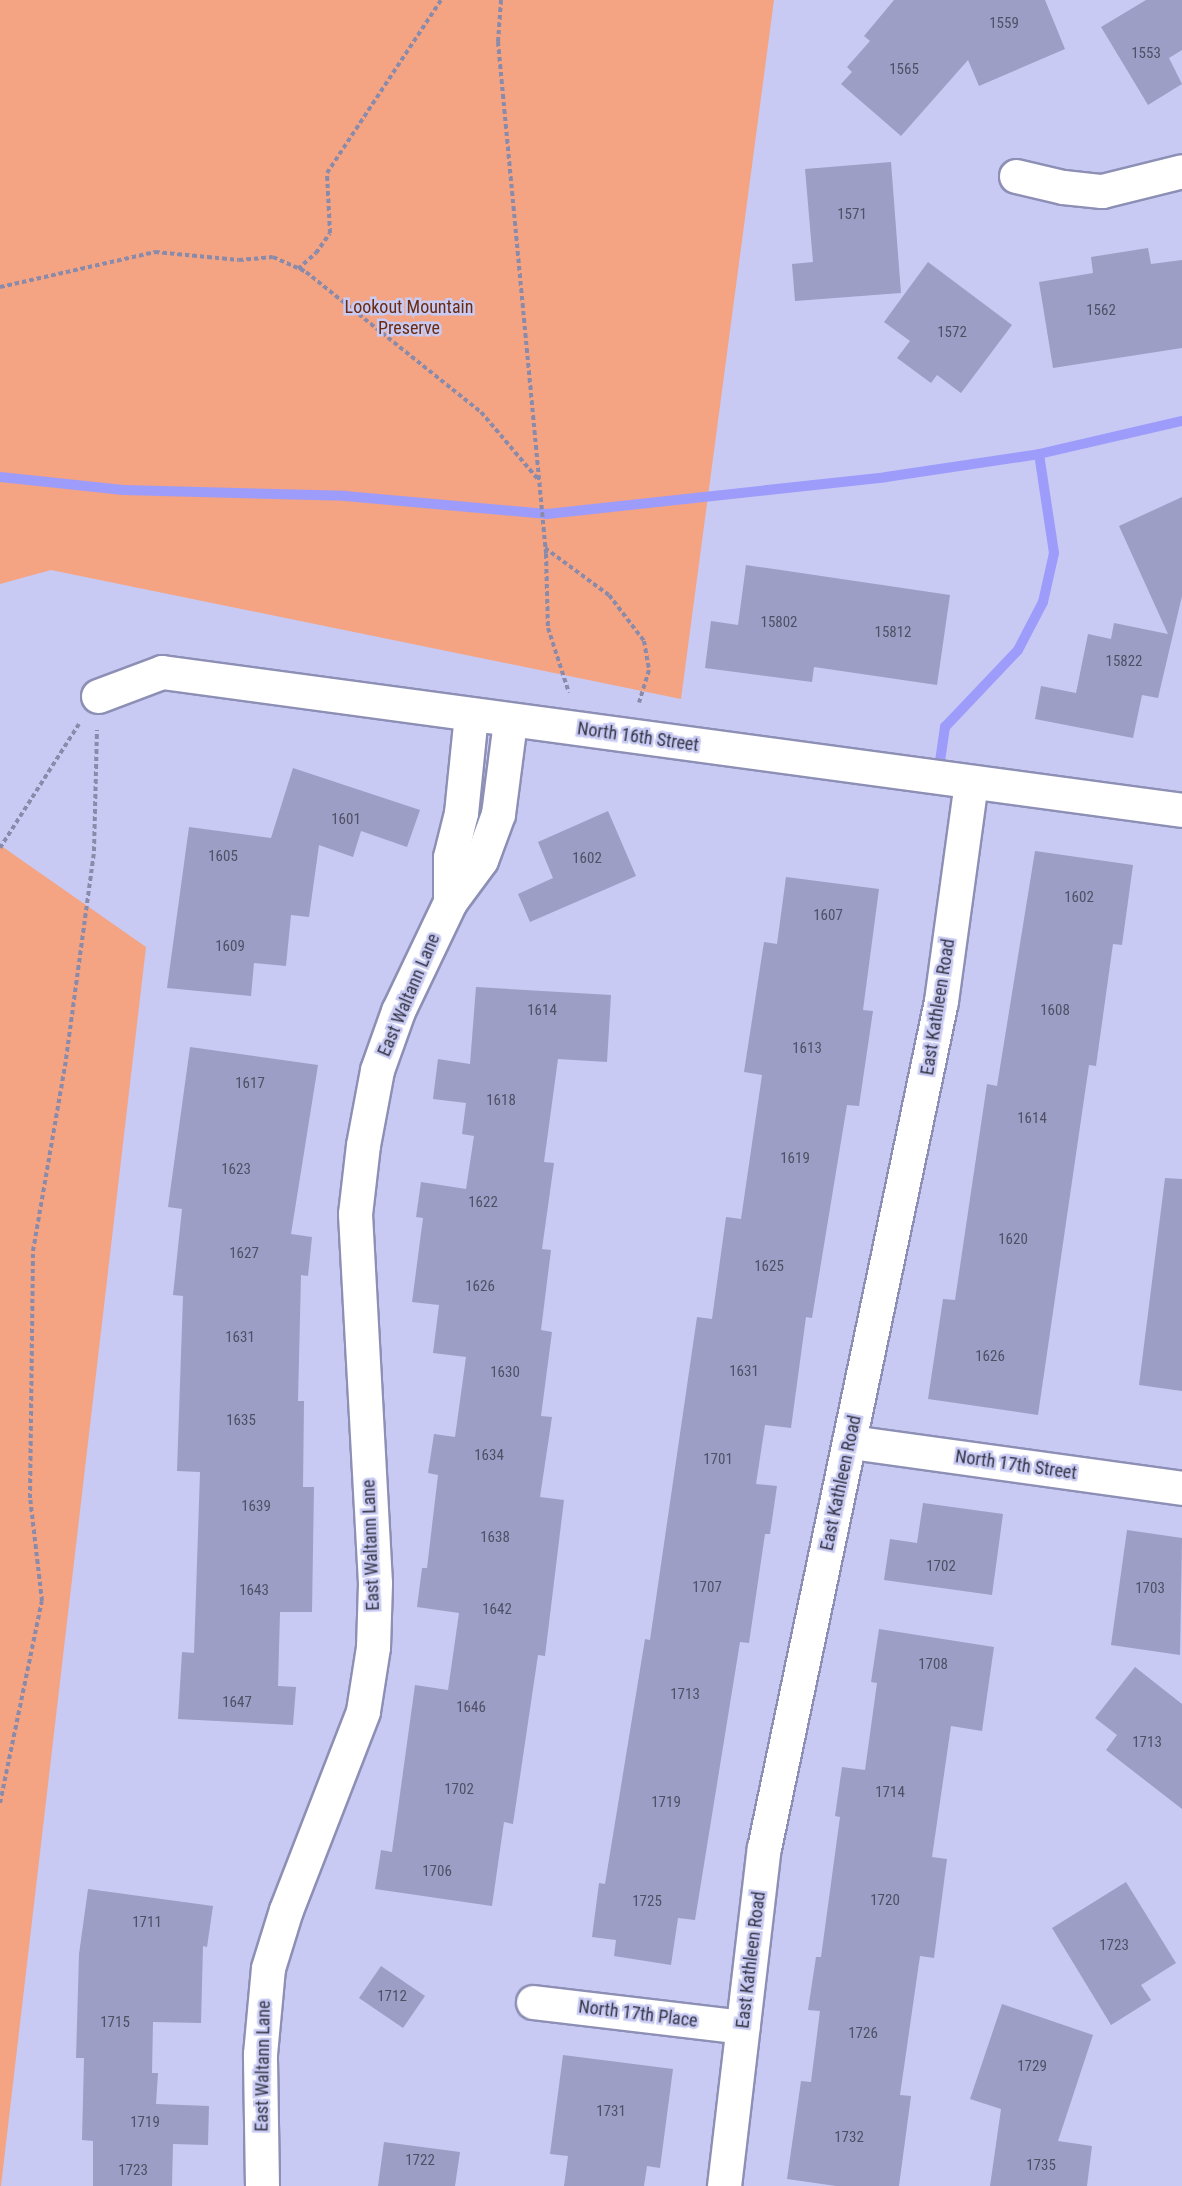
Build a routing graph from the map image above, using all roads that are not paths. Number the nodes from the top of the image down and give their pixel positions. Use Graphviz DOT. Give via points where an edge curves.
graph roads {
  1 [pos="1182,171"];
  2 [pos="1016,176"];
  3 [pos="98,696"];
  4 [pos="471,715"];
  5 [pos="510,721"];
  6 [pos="466,766"];
  7 [pos="503,769"];
  8 [pos="971,782"];
  9 [pos="1182,810"];
  10 [pos="455,839"];
  11 [pos="488,841"];
  12 [pos="450,902"];
  13 [pos="851,1442"];
  14 [pos="1182,1488"];
  15 [pos="533,2002"];
  16 [pos="743,2027"];
  17 [pos="262,2186"];
  18 [pos="724,2186"];
  1 -- 2 [label="street" via="1102,190 1063,187"];
  3 -- 4 [label="street, North 16th Street" via="162,672"];
  4 -- 5 [label="street, North 16th Street"];
  4 -- 6 [label="street, East Waltann Lane"];
  5 -- 7 [label="street, East Waltann Lane"];
  5 -- 8 [label="street, North 16th Street"];
  6 -- 7 [label="street"];
  6 -- 10 [label="street, East Waltann Lane"];
  7 -- 11 [label="street, East Waltann Lane" via="498,814"];
  8 -- 9 [label="street, North 16th Street"];
  8 -- 13 [label="street, East Kathleen Road" via="941,1001"];
  10 -- 11 [label="street"];
  10 -- 12 [label="street, East Waltann Lane" via="450,857"];
  11 -- 12 [label="street, East Waltann Lane" via="481,860"];
  12 -- 17 [label="street, East Waltann Lane" via="398,1011 377,1070 363,1145 355,1215 375,1583 373,1647 363,1711 286,1910 268,1968 260,2054"];
  13 -- 14 [label="street, North 17th Street"];
  13 -- 16 [label="street, East Kathleen Road" via="780,1757 764,1848"];
  15 -- 16 [label="street, North 17th Place"];
  16 -- 18 [label="street, East Kathleen Road"];
}
